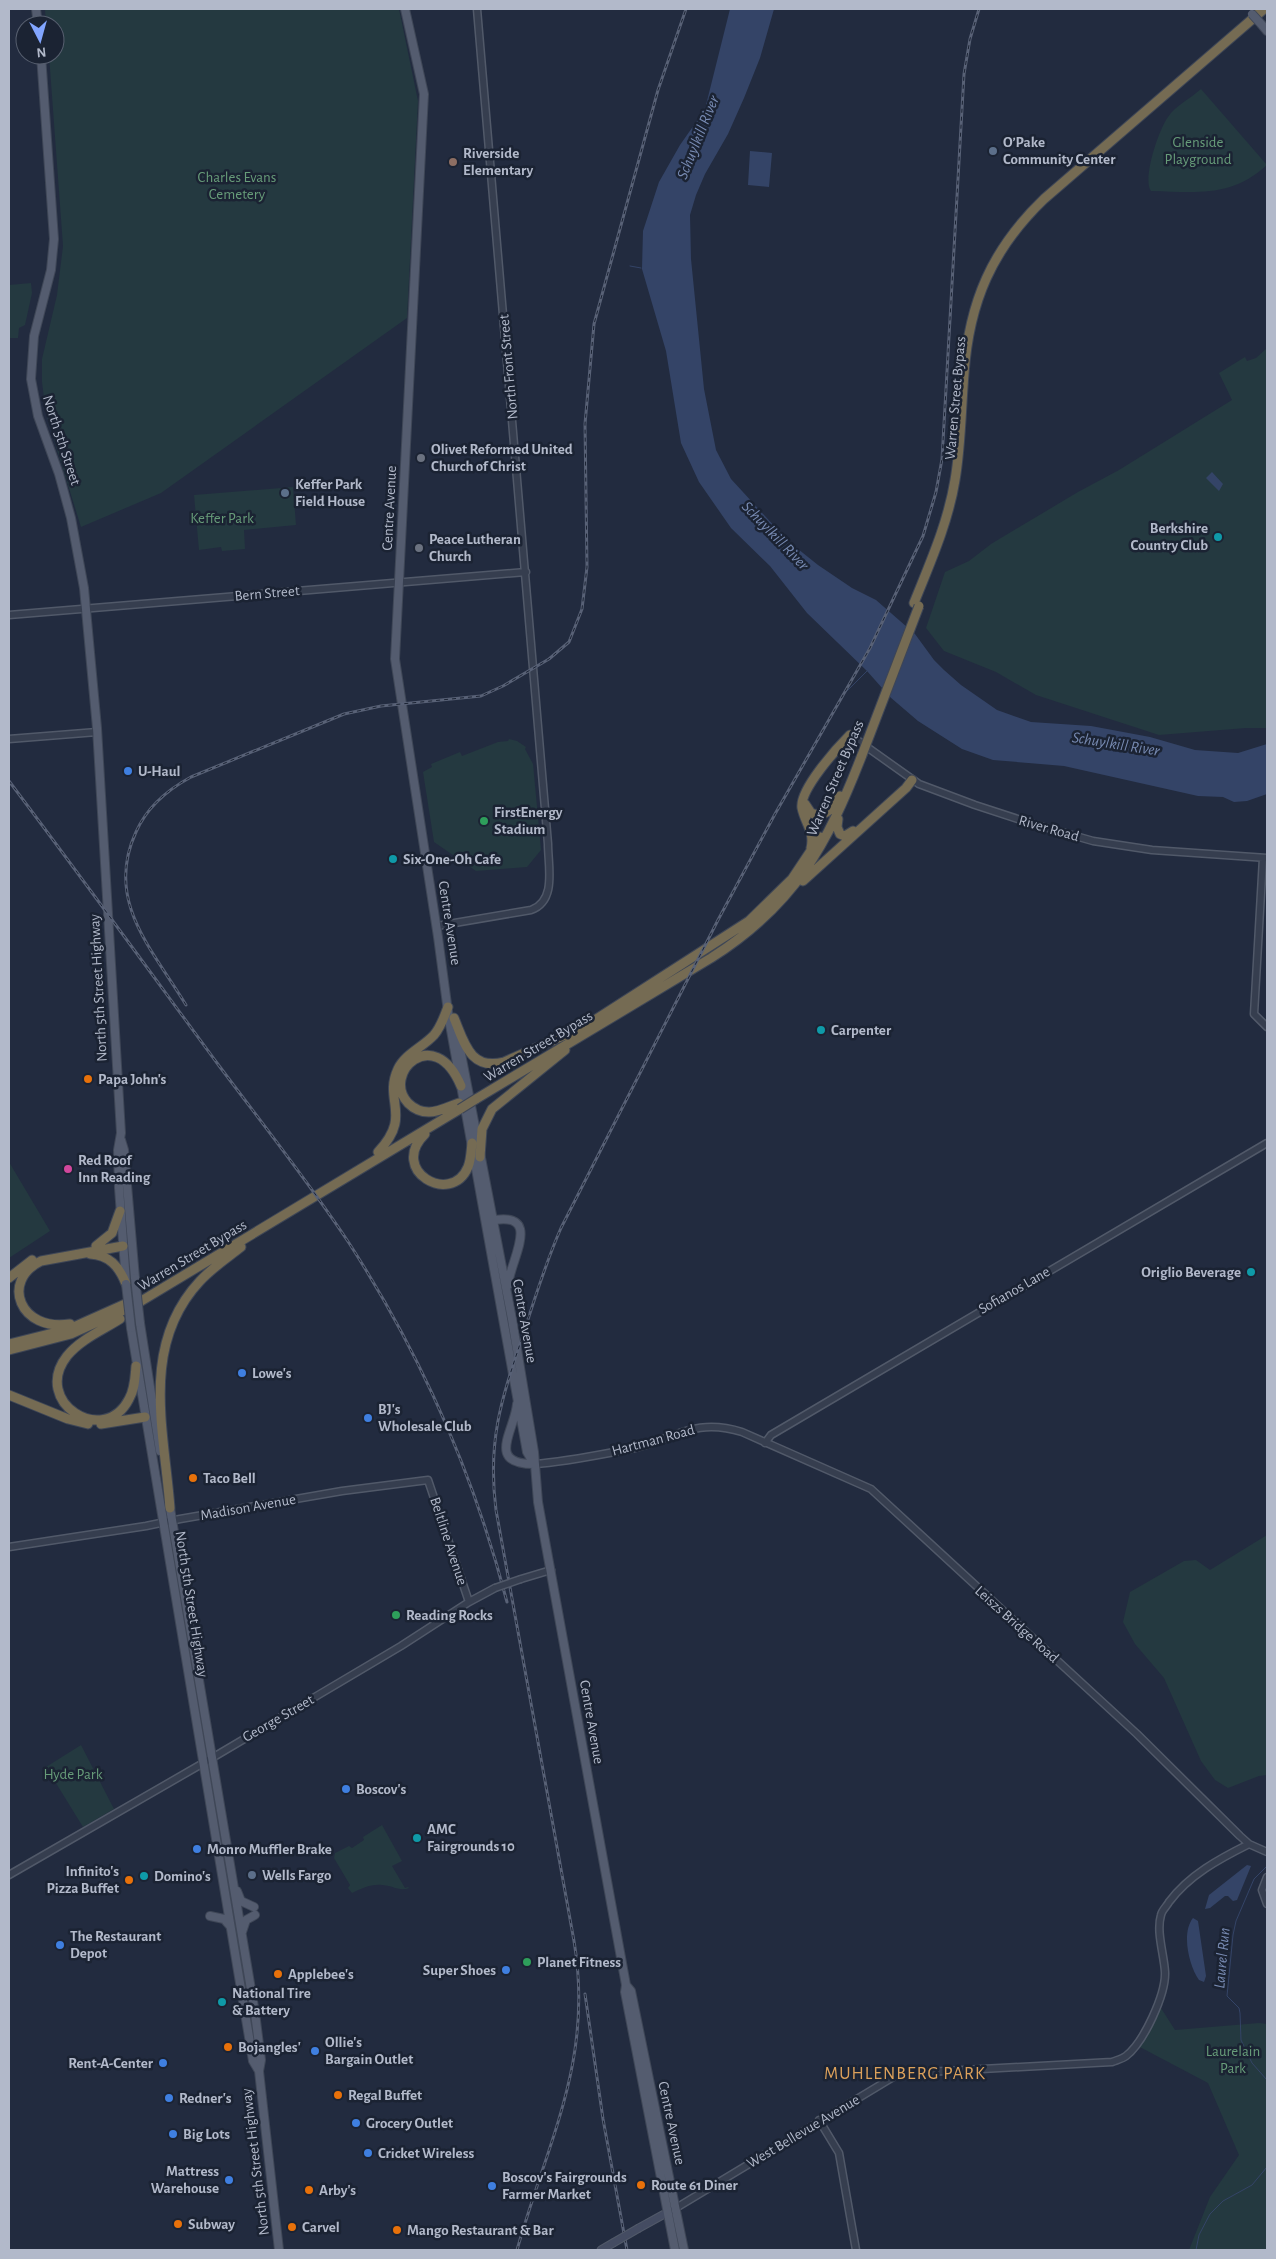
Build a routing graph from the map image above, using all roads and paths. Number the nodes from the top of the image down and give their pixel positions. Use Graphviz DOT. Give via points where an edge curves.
graph roads {
  1 [pos="405,9"];
  2 [pos="477,9"];
  3 [pos="1264,9"];
  4 [pos="1250,11"];
  5 [pos="1267,13"];
  6 [pos="1265,28"];
  7 [pos="41,65"];
  8 [pos="526,572"];
  9 [pos="399,583"];
  10 [pos="916,605"];
  11 [pos="86,609"];
  12 [pos="9,615"];
  13 [pos="97,732"];
  14 [pos="850,736"];
  15 [pos="9,738"];
  16 [pos="859,754"];
  17 [pos="912,780"];
  18 [pos="840,796"];
  19 [pos="841,809"];
  20 [pos="103,834"];
  21 [pos="1265,858"];
  22 [pos="805,860"];
  23 [pos="780,902"];
  24 [pos="437,926"];
  25 [pos="448,1008"];
  26 [pos="615,1012"];
  27 [pos="454,1018"];
  28 [pos="1267,1027"];
  29 [pos="582,1032"];
  30 [pos="461,1086"];
  31 [pos="460,1106"];
  32 [pos="434,1125"];
  33 [pos="120,1140"];
  34 [pos="472,1143"];
  35 [pos="1267,1143"];
  36 [pos="378,1152"];
  37 [pos="480,1158"];
  38 [pos="120,1211"];
  39 [pos="288,1213"];
  40 [pos="490,1221"];
  41 [pos="126,1243"];
  42 [pos="96,1246"];
  43 [pos="84,1253"];
  44 [pos="9,1278"];
  45 [pos="126,1284"];
  46 [pos="507,1295"];
  47 [pos="151,1296"];
  48 [pos="90,1320"];
  49 [pos="9,1344"];
  50 [pos="9,1350"];
  51 [pos="136,1366"];
  52 [pos="517,1392"];
  53 [pos="9,1396"];
  54 [pos="154,1412"];
  55 [pos="145,1417"];
  56 [pos="742,1432"];
  57 [pos="765,1442"];
  58 [pos="534,1464"];
  59 [pos="428,1480"];
  60 [pos="170,1508"];
  61 [pos="168,1522"];
  62 [pos="9,1547"];
  63 [pos="551,1570"];
  64 [pos="469,1602"];
  65 [pos="212,1758"];
  66 [pos="204,1762"];
  67 [pos="1249,1844"];
  68 [pos="1266,1852"];
  69 [pos="9,1875"];
  70 [pos="1267,1878"];
  71 [pos="233,1885"];
  72 [pos="226,1895"];
  73 [pos="1267,1904"];
  74 [pos="231,1928"];
  75 [pos="241,1936"];
  76 [pos="626,1985"];
  77 [pos="259,2071"];
  78 [pos="819,2120"];
  79 [pos="676,2209"];
  80 [pos="668,2212"];
  81 [pos="279,2250"];
  82 [pos="601,2250"];
  83 [pos="675,2250"];
  84 [pos="684,2250"];
  85 [pos="856,2250"];
  1 -- 9 [label="main road, Centre Avenue" via="424,94"];
  2 -- 8 [label="street, North Front Street"];
  3 -- 10 [label="highway, Warren Street Bypass" via="1049,194 1014,231 996,258 979,295 968,335 959,455 952,497"];
  4 -- 6 [label="main road, bridge"];
  5 -- 10 [label="highway, Warren Street Bypass" via="1048,202 1018,234 1000,261 984,297 974,336 958,492 944,540"];
  7 -- 11 [label="main road, North 5th Street" via="54,244 51,270 34,336 31,379 38,416 72,518"];
  8 -- 9 [label="street, Bern Street"];
  8 -- 24 [label="street, North Front Street" via="548,844 548,891 543,904 531,910"];
  9 -- 11 [label="street, Bern Street"];
  9 -- 24 [label="main road, Centre Avenue" via="395,659"];
  10 -- 16 [label="highway, Warren Street Bypass, bridge"];
  11 -- 12 [label="street, Bern Street"];
  11 -- 13 [label="main road, North 5th Street"];
  13 -- 15 [label="street"];
  13 -- 20 [label="main road, North 5th Street"];
  14 -- 17 [label="street, River Road"];
  14 -- 18 [label="highway" via="810,790 806,807 811,813 822,814 831,809"];
  14 -- 22 [label="highway" via="803,795 802,809 812,837"];
  16 -- 18 [label="highway, Warren Street Bypass"];
  16 -- 19 [label="highway, Warren Street Bypass"];
  17 -- 19 [label="highway" via="845,836 837,830"];
  17 -- 21 [label="street, River Road" via="974,805 1092,841 1152,850"];
  17 -- 23 [label="highway"];
  18 -- 22 [label="highway, Warren Street Bypass"];
  19 -- 23 [label="highway, Warren Street Bypass" via="818,853"];
  20 -- 33 [label="main road, North 5th Street Highway"];
  21 -- 28 [label="street" via="1254,1014"];
  22 -- 26 [label="highway, Warren Street Bypass" via="784,888 749,921"];
  23 -- 26 [label="highway, Warren Street Bypass" via="723,950"];
  24 -- 25 [label="main road, Centre Avenue"];
  25 -- 27 [label="main road, Centre Avenue"];
  25 -- 30 [label="main road, Centre Avenue"];
  25 -- 36 [label="highway" via="436,1032 405,1059 398,1070 394,1082 395,1128"];
  26 -- 29 [label="highway, Warren Street Bypass"];
  27 -- 29 [label="highway" via="470,1052 480,1061 492,1064"];
  27 -- 37 [label="main road, Centre Avenue"];
  29 -- 31 [label="highway, Warren Street Bypass, bridge"];
  29 -- 37 [label="highway" via="557,1058 492,1109 482,1129"];
  30 -- 31 [label="highway" via="448,1063 432,1056 412,1062 404,1070 401,1080 405,1098 419,1110 433,1112"];
  30 -- 34 [label="main road, Centre Avenue"];
  31 -- 32 [label="highway, Warren Street Bypass"];
  31 -- 36 [label="highway, Warren Street Bypass"];
  32 -- 34 [label="highway" via="418,1141 414,1155 417,1170 430,1182 445,1184 462,1176 468,1166"];
  32 -- 39 [label="highway, Warren Street Bypass"];
  33 -- 38 [label="main road, North 5th Street Highway"];
  33 -- 41 [label="main road, North 5th Street Highway" via="124,1156"];
  34 -- 40 [label="main road, Centre Avenue"];
  35 -- 57 [label="street, Sofianos Lane" via="912,1351 771,1435"];
  36 -- 48 [label="highway, Warren Street Bypass" via="148,1291"];
  37 -- 40 [label="main road, Centre Avenue"];
  38 -- 41 [label="main road, North 5th Street Highway"];
  38 -- 42 [label="highway" via="112,1233"];
  39 -- 47 [label="highway, Warren Street Bypass"];
  39 -- 60 [label="highway" via="200,1281 185,1300 170,1329 161,1360 160,1384"];
  40 -- 46 [label="main road, Centre Avenue"];
  40 -- 46 [label="main road" via="512,1221 521,1234 509,1275"];
  40 -- 52 [label="main road, Centre Avenue"];
  41 -- 42 [label="highway"];
  41 -- 43 [label="highway"];
  41 -- 45 [label="main road, North 5th Street Highway"];
  41 -- 54 [label="main road, North 5th Street Highway, bridge" via="135,1278"];
  42 -- 44 [label="highway" via="39,1256"];
  43 -- 45 [label="highway" via="110,1260 120,1270"];
  43 -- 48 [label="highway" via="34,1265 23,1277 20,1296 28,1314 43,1324 63,1325"];
  45 -- 51 [label="main road, North 5th Street Highway, bridge"];
  46 -- 58 [label="main road, Centre Avenue"];
  47 -- 50 [label="highway, Warren Street Bypass" via="82,1330"];
  47 -- 51 [label="highway" via="71,1351 59,1372 60,1396 68,1408 80,1416 94,1420 108,1418 129,1399"];
  48 -- 49 [label="highway, Warren Street Bypass" via="46,1336"];
  51 -- 55 [label="main road, North 5th Street Highway"];
  52 -- 58 [label="main road, Centre Avenue" via="528,1452"];
  52 -- 58 [label="main road" via="516,1411 506,1437 506,1448 513,1461"];
  53 -- 55 [label="highway" via="84,1424"];
  54 -- 55 [label="main road"];
  54 -- 60 [label="main road, North 5th Street Highway"];
  55 -- 61 [label="main road, North 5th Street Highway"];
  56 -- 57 [label="street, Leiszs Bridge Road"];
  56 -- 58 [label="street, Hartman Road" via="719,1426 702,1426 628,1449"];
  57 -- 67 [label="street, Leiszs Bridge Road" via="871,1489 1109,1708"];
  58 -- 63 [label="main road, Centre Avenue"];
  59 -- 61 [label="street, Madison Avenue" via="342,1491"];
  59 -- 64 [label="street, Beltline Avenue"];
  60 -- 61 [label="main road, North 5th Street Highway"];
  61 -- 62 [label="street, Madison Avenue"];
  61 -- 65 [label="main road, North 5th Street Highway"];
  61 -- 66 [label="main road, North 5th Street Highway"];
  63 -- 64 [label="street, George Street, bridge" via="495,1588"];
  63 -- 76 [label="main road, Centre Avenue"];
  64 -- 65 [label="street, George Street"];
  65 -- 66 [label="street, George Street"];
  65 -- 71 [label="main road, North 5th Street Highway"];
  66 -- 69 [label="street, George Street"];
  66 -- 72 [label="main road, North 5th Street Highway"];
  67 -- 68 [label="street, Leiszs Bridge Road"];
  67 -- 78 [label="street, West Bellevue Avenue" via="1213,1863 1188,1882 1161,1914 1164,1988 1159,2005 1136,2046 1126,2056 1112,2062 909,2073 895,2076"];
  70 -- 73 [label="street" via="1262,1890"];
  71 -- 75 [label="main road, North 5th Street Highway"];
  71 -- 75 [label="main road" via="242,1901 254,1911 246,1920"];
  72 -- 74 [label="main road, North 5th Street Highway"];
  72 -- 74 [label="main road" via="225,1908 214,1915 224,1919"];
  74 -- 77 [label="main road, North 5th Street Highway" via="254,2061"];
  75 -- 77 [label="main road, North 5th Street Highway" via="261,2060"];
  76 -- 79 [label="main road, Centre Avenue" via="631,1991"];
  76 -- 80 [label="main road, Centre Avenue"];
  77 -- 81 [label="main road, North 5th Street Highway"];
  78 -- 79 [label="street, West Bellevue Avenue"];
  78 -- 85 [label="street" via="840,2153"];
  79 -- 80 [label="street, West Bellevue Avenue"];
  79 -- 84 [label="main road, Centre Avenue"];
  80 -- 82 [label="main road, bridge"];
  80 -- 83 [label="main road, Centre Avenue"];
}
